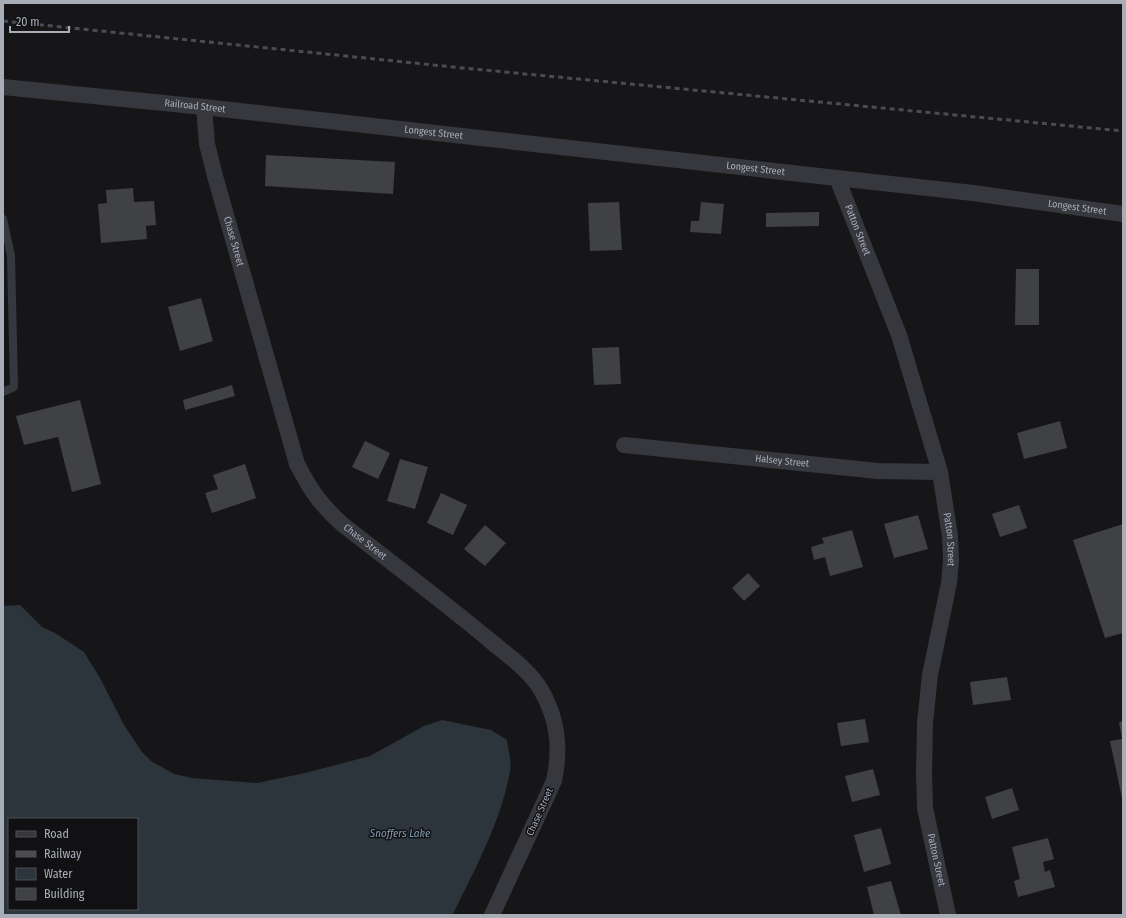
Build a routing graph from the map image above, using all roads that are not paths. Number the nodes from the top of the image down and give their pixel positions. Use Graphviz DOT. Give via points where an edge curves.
graph roads {
  1 [pos="3,87"];
  2 [pos="204,108"];
  3 [pos="387,128"];
  4 [pos="837,178"];
  5 [pos="1123,214"];
  6 [pos="3,219"];
  7 [pos="3,392"];
  8 [pos="624,445"];
  9 [pos="940,472"];
  10 [pos="492,915"];
  11 [pos="948,915"];
  1 -- 2 [label="street, Railroad Street"];
  2 -- 3 [label="street, Railroad Street"];
  2 -- 10 [label="street, Chase Street" via="207,144 215,176 297,464 310,491 342,524 530,674 541,688 553,712 558,738 558,765 554,781"];
  3 -- 4 [label="street, Longest Street"];
  4 -- 5 [label="street, Longest Street" via="981,194"];
  4 -- 9 [label="street, Patton Street" via="899,335"];
  6 -- 7 [label="lane" via="11,255 14,387"];
  8 -- 9 [label="street, Halsey Street" via="878,471"];
  9 -- 11 [label="street, Patton Street" via="951,560 930,675 925,723 924,772 925,808"];
}
